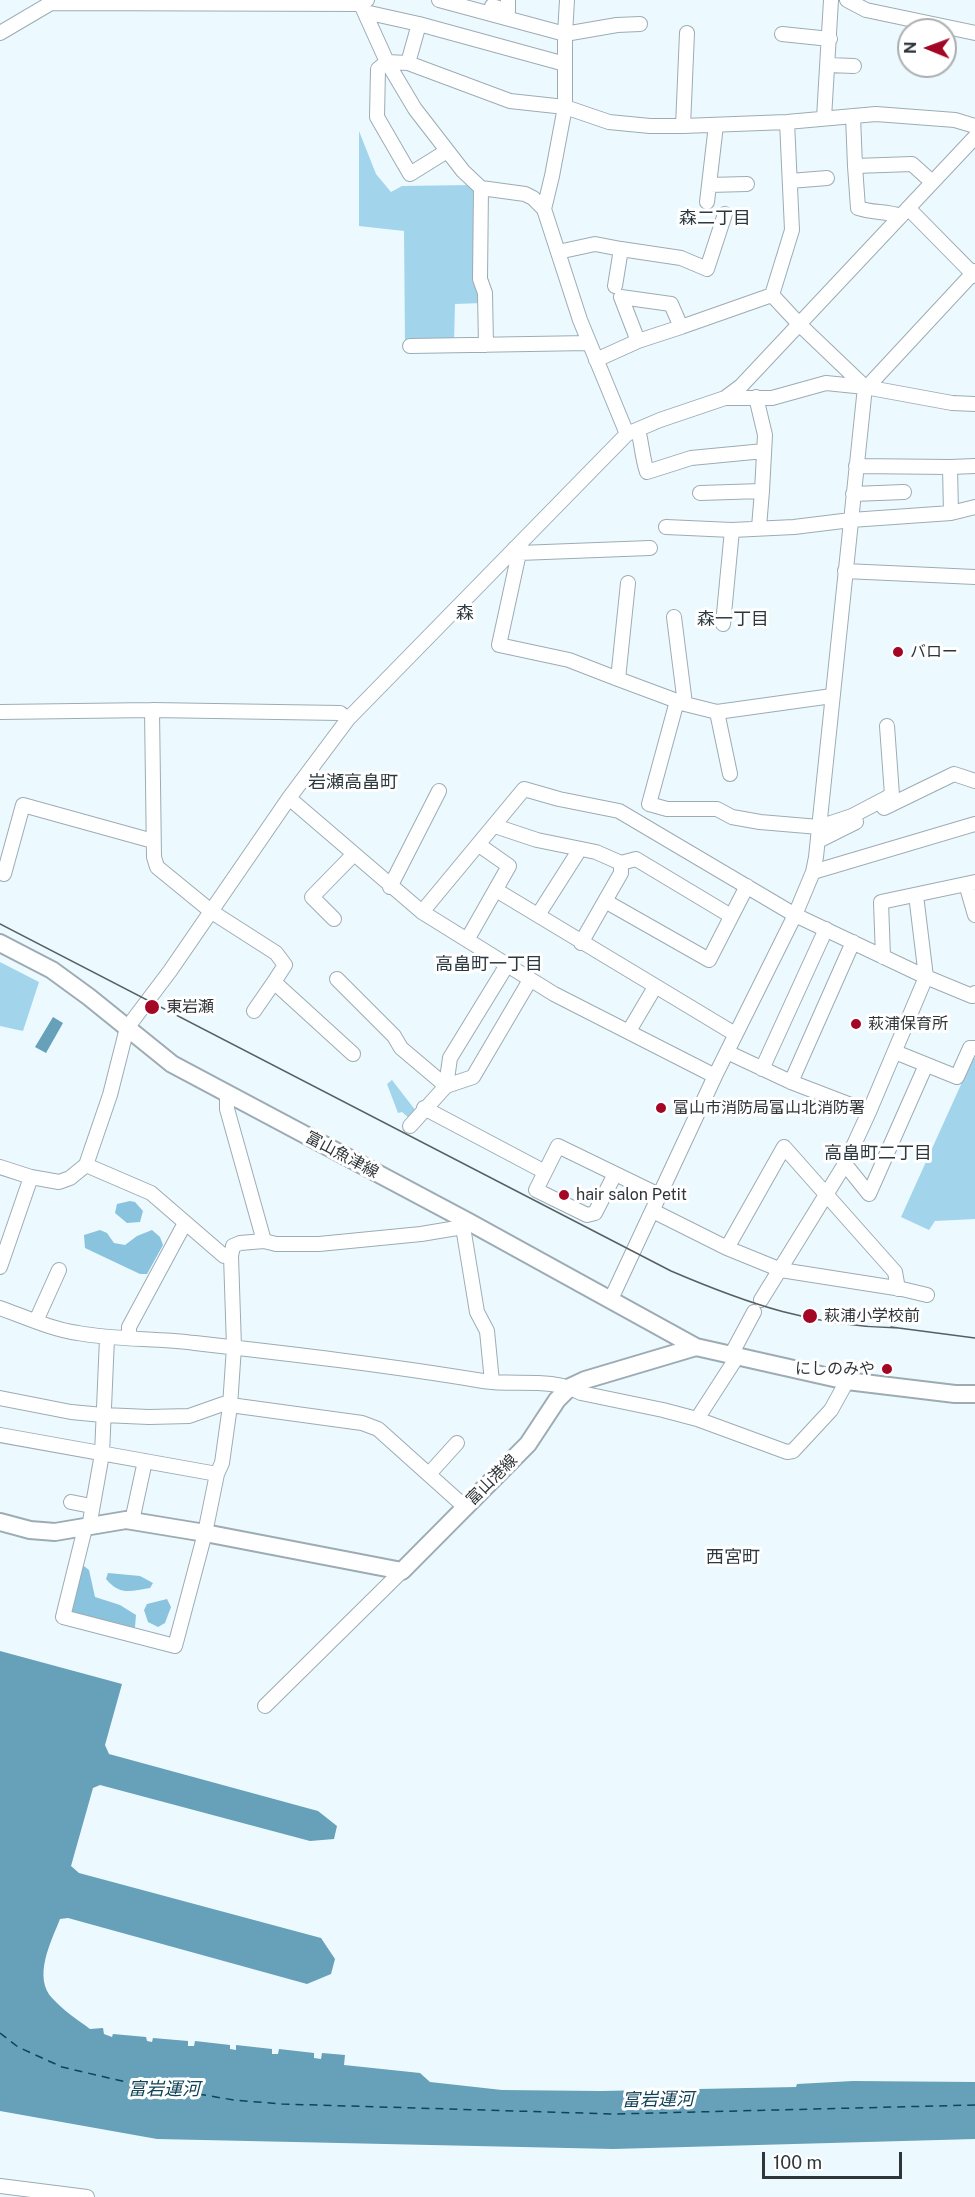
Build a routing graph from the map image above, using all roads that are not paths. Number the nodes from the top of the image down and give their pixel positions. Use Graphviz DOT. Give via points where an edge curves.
graph roads {
  1 [pos="439,0"];
  2 [pos="469,0"];
  3 [pos="508,0"];
  4 [pos="567,0"];
  5 [pos="831,0"];
  6 [pos="847,0"];
  7 [pos="890,0"];
  8 [pos="363,4"];
  9 [pos="889,14"];
  10 [pos="418,24"];
  11 [pos="640,24"];
  12 [pos="0,33"];
  13 [pos="687,33"];
  14 [pos="975,33"];
  15 [pos="565,34"];
  16 [pos="782,34"];
  17 [pos="830,39"];
  18 [pos="387,62"];
  19 [pos="408,63"];
  20 [pos="565,64"];
  21 [pos="828,65"];
  22 [pos="854,66"];
  23 [pos="565,107"];
  24 [pos="854,116"];
  25 [pos="824,118"];
  26 [pos="787,122"];
  27 [pos="716,125"];
  28 [pos="683,126"];
  29 [pos="975,126"];
  30 [pos="975,137"];
  31 [pos="447,151"];
  32 [pos="855,166"];
  33 [pos="828,178"];
  34 [pos="790,181"];
  35 [pos="932,182"];
  36 [pos="747,184"];
  37 [pos="709,185"];
  38 [pos="481,188"];
  39 [pos="707,202"];
  40 [pos="544,209"];
  41 [pos="904,212"];
  42 [pos="725,214"];
  43 [pos="621,249"];
  44 [pos="558,252"];
  45 [pos="974,274"];
  46 [pos="615,286"];
  47 [pos="772,295"];
  48 [pos="799,324"];
  49 [pos="681,327"];
  50 [pos="638,341"];
  51 [pos="589,343"];
  52 [pos="486,345"];
  53 [pos="410,346"];
  54 [pos="596,360"];
  55 [pos="865,387"];
  56 [pos="756,397"];
  57 [pos="725,398"];
  58 [pos="975,404"];
  59 [pos="632,432"];
  60 [pos="764,451"];
  61 [pos="856,466"];
  62 [pos="975,466"];
  63 [pos="950,467"];
  64 [pos="762,491"];
  65 [pos="904,492"];
  66 [pos="700,493"];
  67 [pos="853,494"];
  68 [pos="975,507"];
  69 [pos="951,513"];
  70 [pos="851,520"];
  71 [pos="759,527"];
  72 [pos="666,528"];
  73 [pos="732,530"];
  74 [pos="650,548"];
  75 [pos="517,550"];
  76 [pos="845,571"];
  77 [pos="975,578"];
  78 [pos="628,583"];
  79 [pos="674,617"];
  80 [pos="723,624"];
  81 [pos="618,679"];
  82 [pos="832,696"];
  83 [pos="681,702"];
  84 [pos="152,711"];
  85 [pos="0,712"];
  86 [pos="717,712"];
  87 [pos="348,718"];
  88 [pos="887,726"];
  89 [pos="730,774"];
  90 [pos="975,781"];
  91 [pos="439,791"];
  92 [pos="289,798"];
  93 [pos="975,824"];
  94 [pos="495,826"];
  95 [pos="818,834"];
  96 [pos="153,841"];
  97 [pos="479,845"];
  98 [pos="580,849"];
  99 [pos="353,855"];
  100 [pos="621,863"];
  101 [pos="813,872"];
  102 [pos="4,874"];
  103 [pos="971,883"];
  104 [pos="747,886"];
  105 [pos="390,887"];
  106 [pos="496,890"];
  107 [pos="916,894"];
  108 [pos="605,901"];
  109 [pos="212,912"];
  110 [pos="422,912"];
  111 [pos="538,915"];
  112 [pos="795,915"];
  113 [pos="975,915"];
  114 [pos="731,916"];
  115 [pos="334,919"];
  116 [pos="826,929"];
  117 [pos="467,940"];
  118 [pos="853,942"];
  119 [pos="0,943"];
  120 [pos="581,943"];
  121 [pos="883,957"];
  122 [pos="507,965"];
  123 [pos="926,977"];
  124 [pos="338,979"];
  125 [pos="530,980"];
  126 [pos="274,982"];
  127 [pos="655,987"];
  128 [pos="975,993"];
  129 [pos="255,1011"];
  130 [pos="127,1028"];
  131 [pos="629,1031"];
  132 [pos="735,1034"];
  133 [pos="975,1048"];
  134 [pos="727,1052"];
  135 [pos="895,1052"];
  136 [pos="353,1054"];
  137 [pos="926,1065"];
  138 [pos="762,1069"];
  139 [pos="715,1076"];
  140 [pos="791,1082"];
  141 [pos="446,1086"];
  142 [pos="227,1094"];
  143 [pos="424,1108"];
  144 [pos="869,1112"];
  145 [pos="410,1126"];
  146 [pos="845,1164"];
  147 [pos="87,1165"];
  148 [pos="0,1167"];
  149 [pos="545,1172"];
  150 [pos="615,1174"];
  151 [pos="31,1177"];
  152 [pos="661,1196"];
  153 [pos="826,1196"];
  154 [pos="653,1211"];
  155 [pos="184,1223"];
  156 [pos="466,1225"];
  157 [pos="264,1241"];
  158 [pos="727,1248"];
  159 [pos="231,1256"];
  160 [pos="2,1257"];
  161 [pos="59,1269"];
  162 [pos="781,1270"];
  163 [pos="898,1288"];
  164 [pos="927,1295"];
  165 [pos="611,1299"];
  166 [pos="0,1308"];
  167 [pos="36,1321"];
  168 [pos="129,1337"];
  169 [pos="107,1338"];
  170 [pos="234,1347"];
  171 [pos="696,1347"];
  172 [pos="734,1356"];
  173 [pos="847,1381"];
  174 [pos="492,1382"];
  175 [pos="570,1387"];
  176 [pos="975,1394"];
  177 [pos="0,1398"];
  178 [pos="230,1406"];
  179 [pos="103,1415"];
  180 [pos="697,1419"];
  181 [pos="0,1435"];
  182 [pos="457,1443"];
  183 [pos="102,1454"];
  184 [pos="145,1461"];
  185 [pos="218,1474"];
  186 [pos="429,1474"];
  187 [pos="71,1502"];
  188 [pos="91,1506"];
  189 [pos="465,1507"];
  190 [pos="132,1521"];
  191 [pos="0,1522"];
  192 [pos="87,1528"];
  193 [pos="205,1533"];
  194 [pos="402,1571"];
  195 [pos="265,1706"];
  196 [pos="0,2186"];
  197 [pos="87,2197"];
  1 -- 15 [label="street"];
  2 -- 3 [label="street" via="508,11"];
  4 -- 15 [label="street"];
  5 -- 17 [label="street"];
  6 -- 9 [label="street" via="866,10"];
  7 -- 9 [label="street"];
  8 -- 10 [label="street"];
  8 -- 12 [label="street" via="51,3"];
  8 -- 18 [label="street"];
  9 -- 14 [label="street"];
  10 -- 19 [label="street"];
  10 -- 20 [label="street"];
  11 -- 15 [label="street"];
  13 -- 28 [label="street"];
  15 -- 20 [label="street"];
  16 -- 17 [label="street"];
  17 -- 21 [label="street"];
  18 -- 19 [label="street"];
  18 -- 31 [label="street" via="415,109"];
  18 -- 31 [label="street" via="378,69 377,117 410,174"];
  19 -- 23 [label="street" via="510,101"];
  20 -- 23 [label="street"];
  21 -- 22 [label="street"];
  21 -- 25 [label="street"];
  23 -- 28 [label="street" via="609,122"];
  23 -- 40 [label="street"];
  24 -- 25 [label="street"];
  24 -- 29 [label="street" via="955,120"];
  24 -- 32 [label="street"];
  25 -- 26 [label="street"];
  26 -- 27 [label="street"];
  26 -- 34 [label="street"];
  27 -- 28 [label="street"];
  27 -- 37 [label="street"];
  30 -- 35 [label="street"];
  31 -- 38 [label="street"];
  32 -- 35 [label="street" via="912,164"];
  32 -- 41 [label="street" via="858,208 868,212"];
  33 -- 34 [label="street"];
  34 -- 47 [label="street" via="792,230"];
  35 -- 41 [label="street"];
  36 -- 37 [label="street"];
  37 -- 39 [label="street"];
  38 -- 40 [label="street" via="525,194"];
  38 -- 52 [label="street" via="480,279 485,293"];
  40 -- 44 [label="street"];
  41 -- 45 [label="street"];
  41 -- 48 [label="street"];
  42 -- 43 [label="street" via="707,268 681,258"];
  43 -- 44 [label="street" via="595,244"];
  43 -- 46 [label="street"];
  44 -- 51 [label="street"];
  45 -- 55 [label="street"];
  47 -- 48 [label="street"];
  47 -- 49 [label="street"];
  48 -- 55 [label="street"];
  48 -- 57 [label="street"];
  49 -- 50 [label="street"];
  49 -- 50 [label="street" via="671,304 621,297"];
  50 -- 54 [label="street"];
  51 -- 52 [label="street"];
  51 -- 54 [label="street"];
  52 -- 53 [label="street"];
  54 -- 59 [label="street"];
  55 -- 56 [label="street" via="826,383 772,398"];
  55 -- 58 [label="street" via="952,404"];
  55 -- 61 [label="street"];
  56 -- 57 [label="street"];
  56 -- 60 [label="street" via="765,435"];
  57 -- 59 [label="street"];
  59 -- 60 [label="street" via="641,440 647,472 691,458"];
  59 -- 75 [label="street"];
  60 -- 64 [label="street"];
  61 -- 63 [label="street"];
  61 -- 67 [label="street"];
  62 -- 63 [label="street"];
  63 -- 69 [label="street"];
  64 -- 66 [label="street"];
  64 -- 71 [label="street"];
  65 -- 67 [label="street"];
  67 -- 70 [label="street"];
  68 -- 69 [label="street"];
  69 -- 70 [label="street"];
  70 -- 71 [label="street"];
  70 -- 76 [label="street"];
  71 -- 73 [label="street"];
  72 -- 73 [label="street"];
  73 -- 80 [label="street"];
  74 -- 75 [label="street"];
  75 -- 81 [label="street" via="499,645 569,660"];
  75 -- 87 [label="street"];
  76 -- 77 [label="street"];
  76 -- 82 [label="street"];
  78 -- 81 [label="street"];
  79 -- 83 [label="street"];
  81 -- 83 [label="street"];
  82 -- 86 [label="street"];
  82 -- 95 [label="street"];
  83 -- 86 [label="street"];
  83 -- 95 [label="street" via="649,804 667,809 717,809 732,817"];
  84 -- 85 [label="street"];
  84 -- 87 [label="street" via="340,713"];
  84 -- 96 [label="street"];
  86 -- 89 [label="street"];
  87 -- 92 [label="street"];
  88 -- 95 [label="street" via="892,795"];
  90 -- 95 [label="street" via="954,774"];
  91 -- 105 [label="street"];
  92 -- 99 [label="street"];
  92 -- 109 [label="street"];
  93 -- 101 [label="street"];
  94 -- 97 [label="street"];
  94 -- 98 [label="street"];
  94 -- 104 [label="street" via="524,789 619,811"];
  95 -- 101 [label="street"];
  96 -- 102 [label="street" via="23,805"];
  96 -- 109 [label="street" via="157,867"];
  97 -- 106 [label="street" via="509,866"];
  97 -- 110 [label="street"];
  98 -- 100 [label="street"];
  98 -- 111 [label="street"];
  99 -- 105 [label="street"];
  99 -- 115 [label="street" via="312,897"];
  100 -- 108 [label="street" via="621,873"];
  100 -- 114 [label="street" via="636,859"];
  101 -- 112 [label="street"];
  103 -- 107 [label="street"];
  103 -- 113 [label="street"];
  104 -- 112 [label="street"];
  104 -- 114 [label="street"];
  105 -- 110 [label="street"];
  106 -- 111 [label="street"];
  106 -- 117 [label="street"];
  107 -- 121 [label="street" via="881,902"];
  107 -- 123 [label="street"];
  108 -- 114 [label="street" via="709,960"];
  108 -- 120 [label="street"];
  109 -- 126 [label="street" via="276,953 285,965"];
  109 -- 130 [label="street"];
  110 -- 117 [label="street"];
  111 -- 120 [label="street"];
  112 -- 116 [label="street"];
  112 -- 132 [label="street"];
  116 -- 118 [label="street"];
  116 -- 138 [label="street"];
  117 -- 122 [label="street"];
  118 -- 121 [label="street"];
  118 -- 140 [label="street"];
  119 -- 130 [label="main road, 富山魚津線" via="52,970"];
  120 -- 127 [label="street"];
  121 -- 123 [label="street"];
  122 -- 125 [label="street"];
  122 -- 141 [label="street" via="450,1058"];
  123 -- 128 [label="street" via="972,996"];
  123 -- 135 [label="street"];
  124 -- 141 [label="street" via="401,1048"];
  125 -- 131 [label="street"];
  125 -- 141 [label="street" via="473,1077"];
  126 -- 129 [label="street"];
  126 -- 136 [label="street"];
  127 -- 131 [label="street"];
  127 -- 132 [label="street"];
  130 -- 142 [label="main road, 富山魚津線" via="172,1064"];
  130 -- 147 [label="street"];
  131 -- 139 [label="street"];
  132 -- 134 [label="street"];
  133 -- 137 [label="street" via="970,1048 957,1077"];
  134 -- 138 [label="street"];
  134 -- 139 [label="street"];
  135 -- 137 [label="street"];
  135 -- 144 [label="street"];
  137 -- 146 [label="street" via="868,1194"];
  138 -- 140 [label="street"];
  139 -- 152 [label="street"];
  140 -- 144 [label="street"];
  141 -- 143 [label="street"];
  142 -- 156 [label="main road, 富山魚津線"];
  142 -- 157 [label="street" via="227,1109"];
  143 -- 145 [label="street"];
  143 -- 149 [label="street"];
  144 -- 146 [label="street"];
  146 -- 153 [label="street"];
  147 -- 151 [label="street" via="59,1182"];
  147 -- 155 [label="street" via="151,1193"];
  148 -- 151 [label="street"];
  149 -- 150 [label="street" via="558,1146"];
  149 -- 150 [label="street" via="536,1190 587,1215 595,1213"];
  150 -- 152 [label="street"];
  151 -- 160 [label="street"];
  152 -- 154 [label="street"];
  153 -- 158 [label="street" via="784,1147"];
  153 -- 162 [label="street"];
  153 -- 163 [label="street" via="895,1272"];
  154 -- 158 [label="street"];
  154 -- 165 [label="street"];
  155 -- 159 [label="street" via="224,1256"];
  155 -- 168 [label="street" via="129,1327"];
  156 -- 157 [label="street" via="421,1234 319,1244"];
  156 -- 165 [label="main road, 富山魚津線"];
  156 -- 174 [label="street" via="477,1312 488,1331"];
  157 -- 159 [label="street" via="240,1242 233,1246"];
  158 -- 162 [label="street"];
  159 -- 170 [label="street"];
  161 -- 167 [label="street"];
  162 -- 163 [label="street"];
  162 -- 172 [label="street" via="757,1306"];
  163 -- 164 [label="street"];
  165 -- 171 [label="main road, 富山魚津線"];
  166 -- 167 [label="street"];
  167 -- 169 [label="street"];
  168 -- 169 [label="street"];
  168 -- 170 [label="street"];
  169 -- 179 [label="street"];
  170 -- 174 [label="street"];
  170 -- 178 [label="street"];
  171 -- 172 [label="main road, 富山港線"];
  171 -- 175 [label="main road, 富山港線"];
  172 -- 173 [label="main road, 富山港線"];
  172 -- 180 [label="street"];
  173 -- 176 [label="main road, 富山港線"];
  173 -- 180 [label="street" via="831,1410 793,1451"];
  174 -- 175 [label="street"];
  175 -- 180 [label="street" via="581,1393"];
  175 -- 189 [label="main road, 富山港線" via="528,1444"];
  177 -- 179 [label="street"];
  178 -- 179 [label="street" via="223,1404 189,1416"];
  178 -- 185 [label="street"];
  178 -- 186 [label="street" via="362,1423 378,1429"];
  179 -- 183 [label="street"];
  181 -- 183 [label="street"];
  182 -- 186 [label="street"];
  183 -- 184 [label="street"];
  183 -- 188 [label="street"];
  184 -- 185 [label="street"];
  184 -- 190 [label="street"];
  185 -- 193 [label="street"];
  186 -- 189 [label="street"];
  187 -- 188 [label="street"];
  188 -- 192 [label="street"];
  189 -- 194 [label="main road, 富山港線"];
  190 -- 192 [label="main road"];
  190 -- 193 [label="main road"];
  191 -- 192 [label="main road" via="55,1532"];
  192 -- 193 [label="street" via="63,1617 175,1646"];
  193 -- 194 [label="main road"];
  194 -- 195 [label="street"];
  196 -- 197 [label="street"];
}
